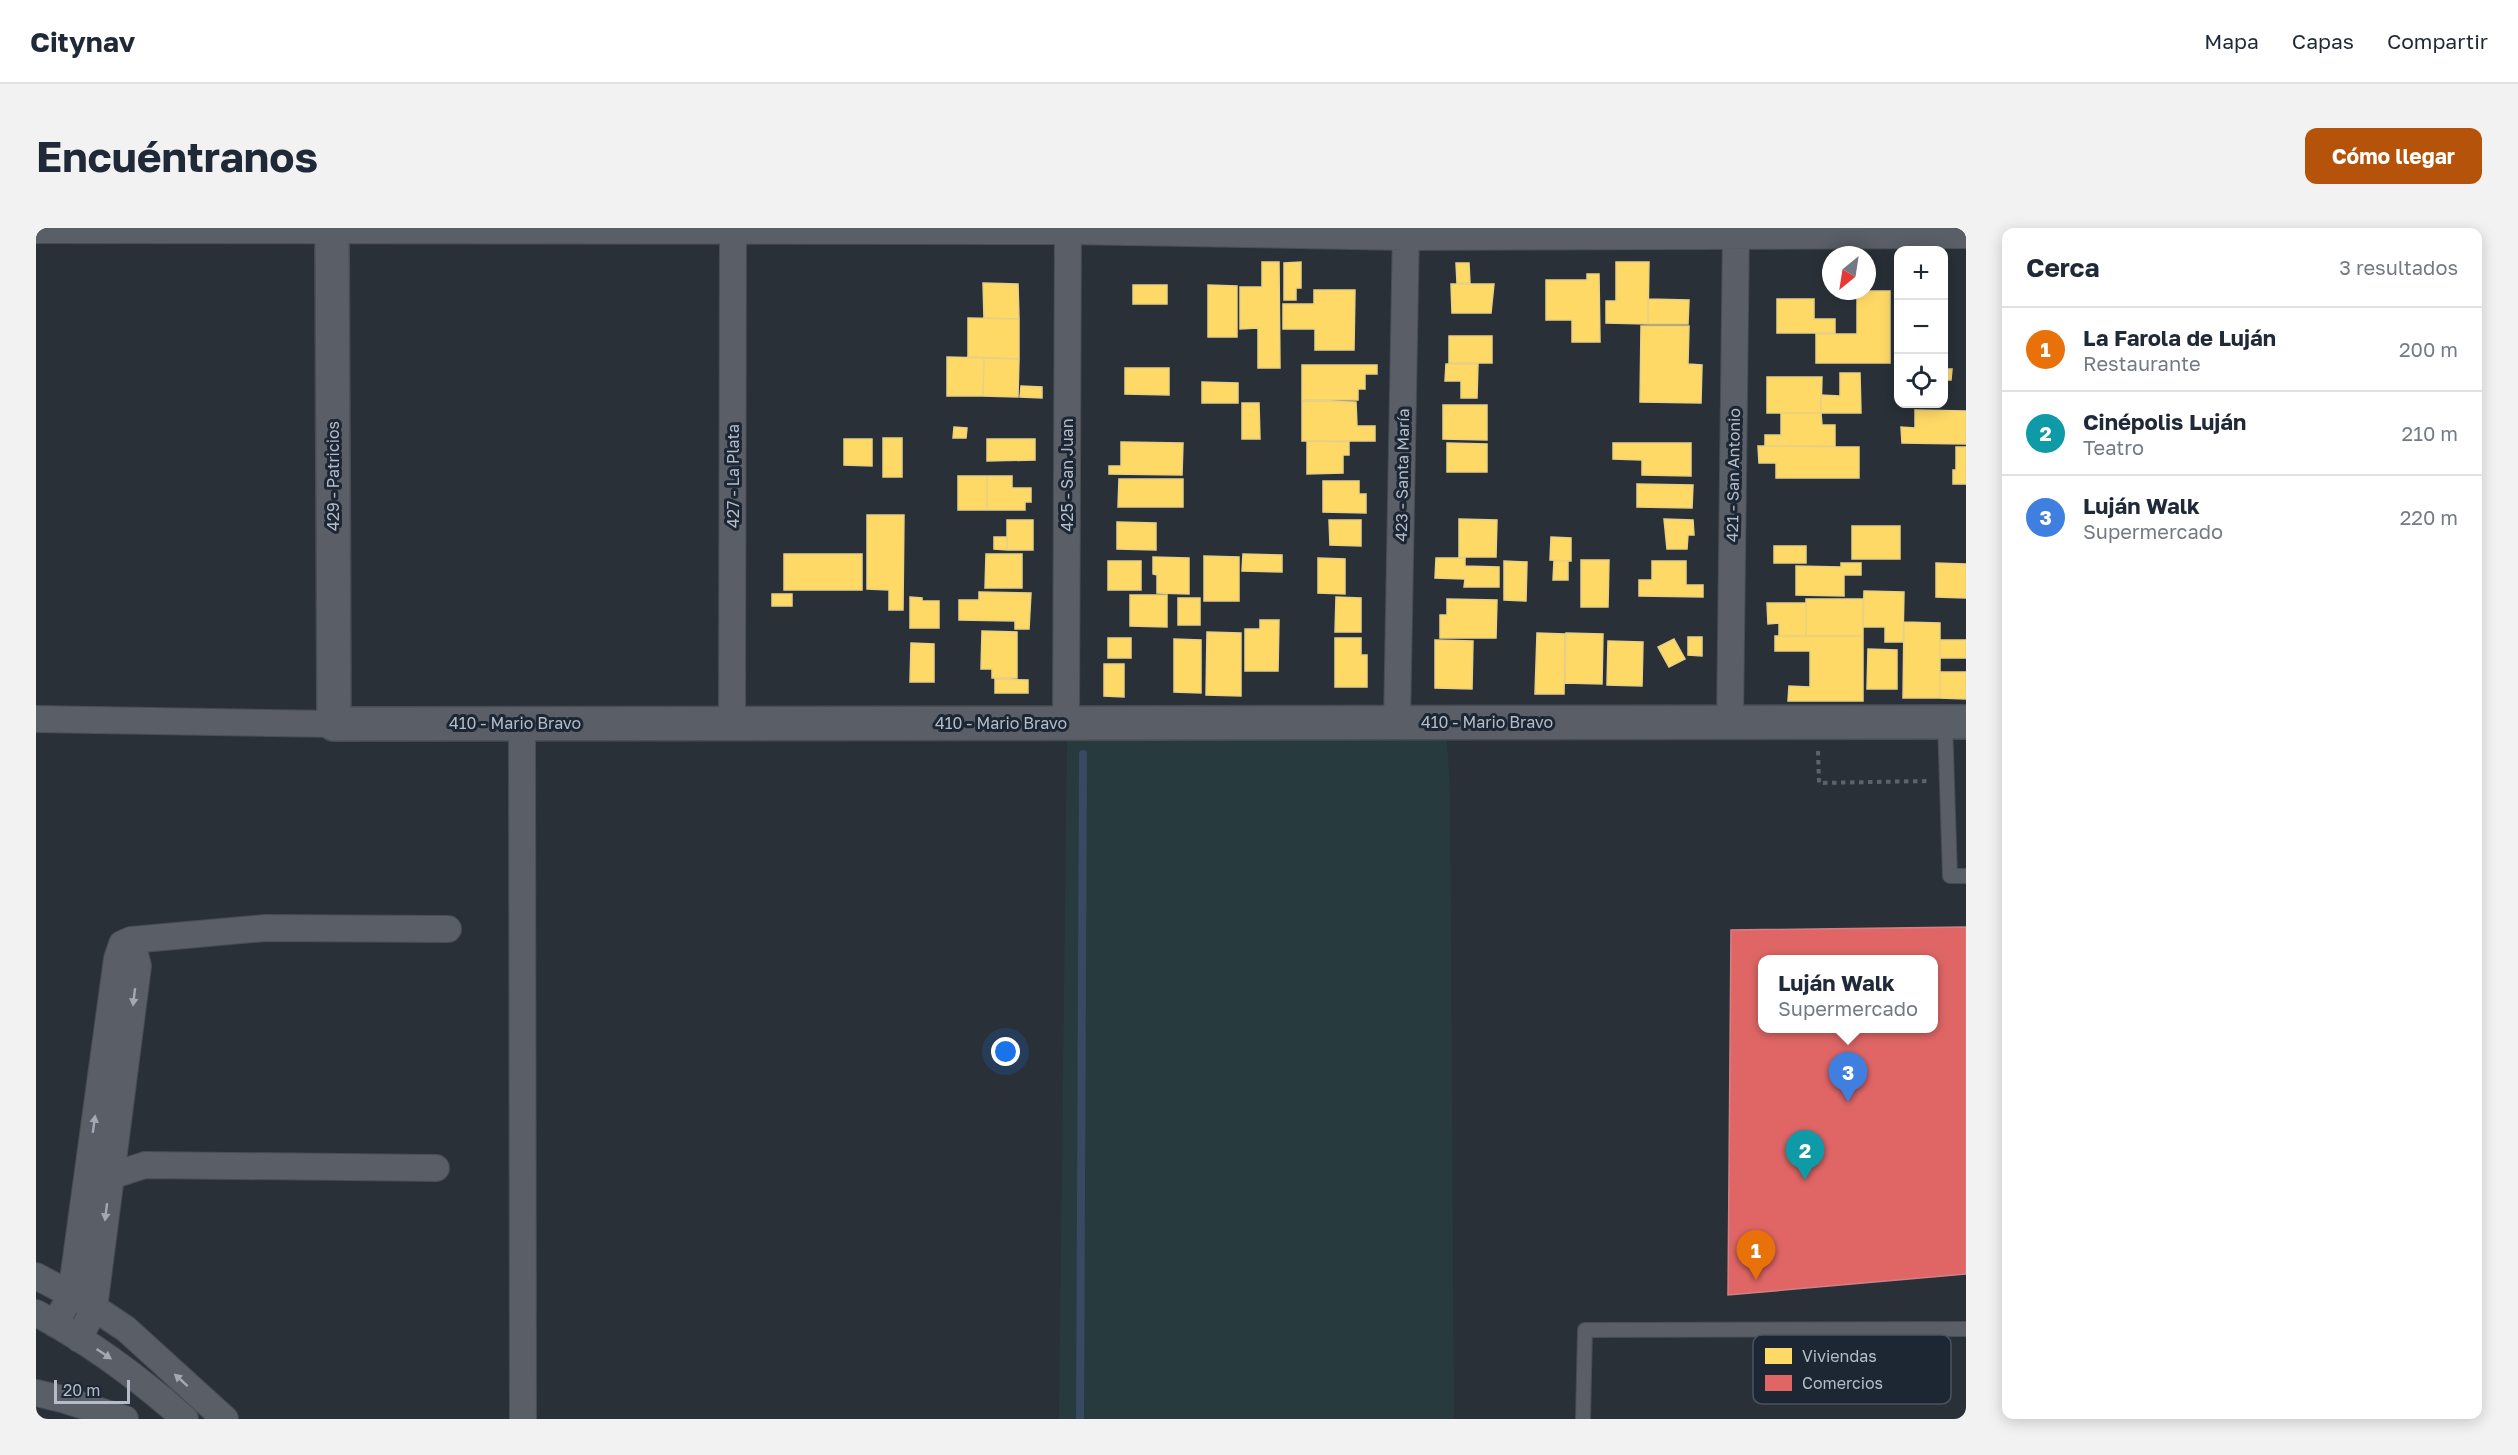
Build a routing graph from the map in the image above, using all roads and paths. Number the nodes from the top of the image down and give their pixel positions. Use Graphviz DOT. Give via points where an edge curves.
graph roads {
  1 [pos="332,229"];
  2 [pos="733,229"];
  3 [pos="36,230"];
  4 [pos="1068,230"];
  5 [pos="1406,232"];
  6 [pos="1736,232"];
  7 [pos="1966,236"];
  8 [pos="36,719"];
  9 [pos="1730,722"];
  10 [pos="1956,722"];
  11 [pos="522,723"];
  12 [pos="732,723"];
  13 [pos="1066,723"];
  14 [pos="1397,723"];
  15 [pos="334,724"];
  16 [pos="1948,780"];
  17 [pos="1819,783"];
  18 [pos="1966,876"];
  19 [pos="448,929"];
  20 [pos="436,1168"];
  21 [pos="99,1174"];
  22 [pos="36,1276"];
  23 [pos="70,1295"];
  24 [pos="94,1308"];
  25 [pos="46,1318"];
  26 [pos="1966,1329"];
  27 [pos="79,1339"];
  28 [pos="36,1393"];
  29 [pos="125,1419"];
  30 [pos="185,1419"];
  31 [pos="225,1419"];
  32 [pos="523,1419"];
  33 [pos="1583,1419"];
  1 -- 2 [label="street"];
  1 -- 3 [label="street"];
  1 -- 15 [label="street, 429 - Patricios"];
  2 -- 4 [label="street"];
  2 -- 12 [label="street, 427 - La Plata"];
  4 -- 5 [label="street"];
  4 -- 13 [label="street, 425 - San Juan"];
  5 -- 6 [label="street"];
  5 -- 14 [label="street, 423 - Santa María"];
  6 -- 7 [label="street"];
  6 -- 9 [label="street, 421 - San Antonio"];
  8 -- 15 [label="street, 410 - Mario Bravo"];
  9 -- 10 [label="street, 410 - Mario Bravo"];
  9 -- 14 [label="street, 410 - Mario Bravo"];
  10 -- 16 [label="lane"];
  11 -- 12 [label="street, 410 - Mario Bravo"];
  11 -- 15 [label="street, 410 - Mario Bravo"];
  11 -- 32 [label="street"];
  12 -- 13 [label="street, 410 - Mario Bravo"];
  13 -- 14 [label="street, 410 - Mario Bravo"];
  16 -- 17 [label="path"];
  16 -- 18 [label="lane" via="1950,876"];
  19 -- 21 [label="street" via="265,928 122,944 117,959"];
  20 -- 21 [label="street" via="145,1165"];
  21 -- 23 [label="street"];
  21 -- 24 [label="street, one-way"];
  22 -- 23 [label="street"];
  23 -- 24 [label="street"];
  23 -- 25 [label="street"];
  24 -- 27 [label="street"];
  31 -- 24 [label="street, one-way" via="126,1329"];
  25 -- 27 [label="street"];
  26 -- 33 [label="lane" via="1585,1330"];
  27 -- 30 [label="street, one-way" via="145,1383"];
  28 -- 29 [label="street"];
}
